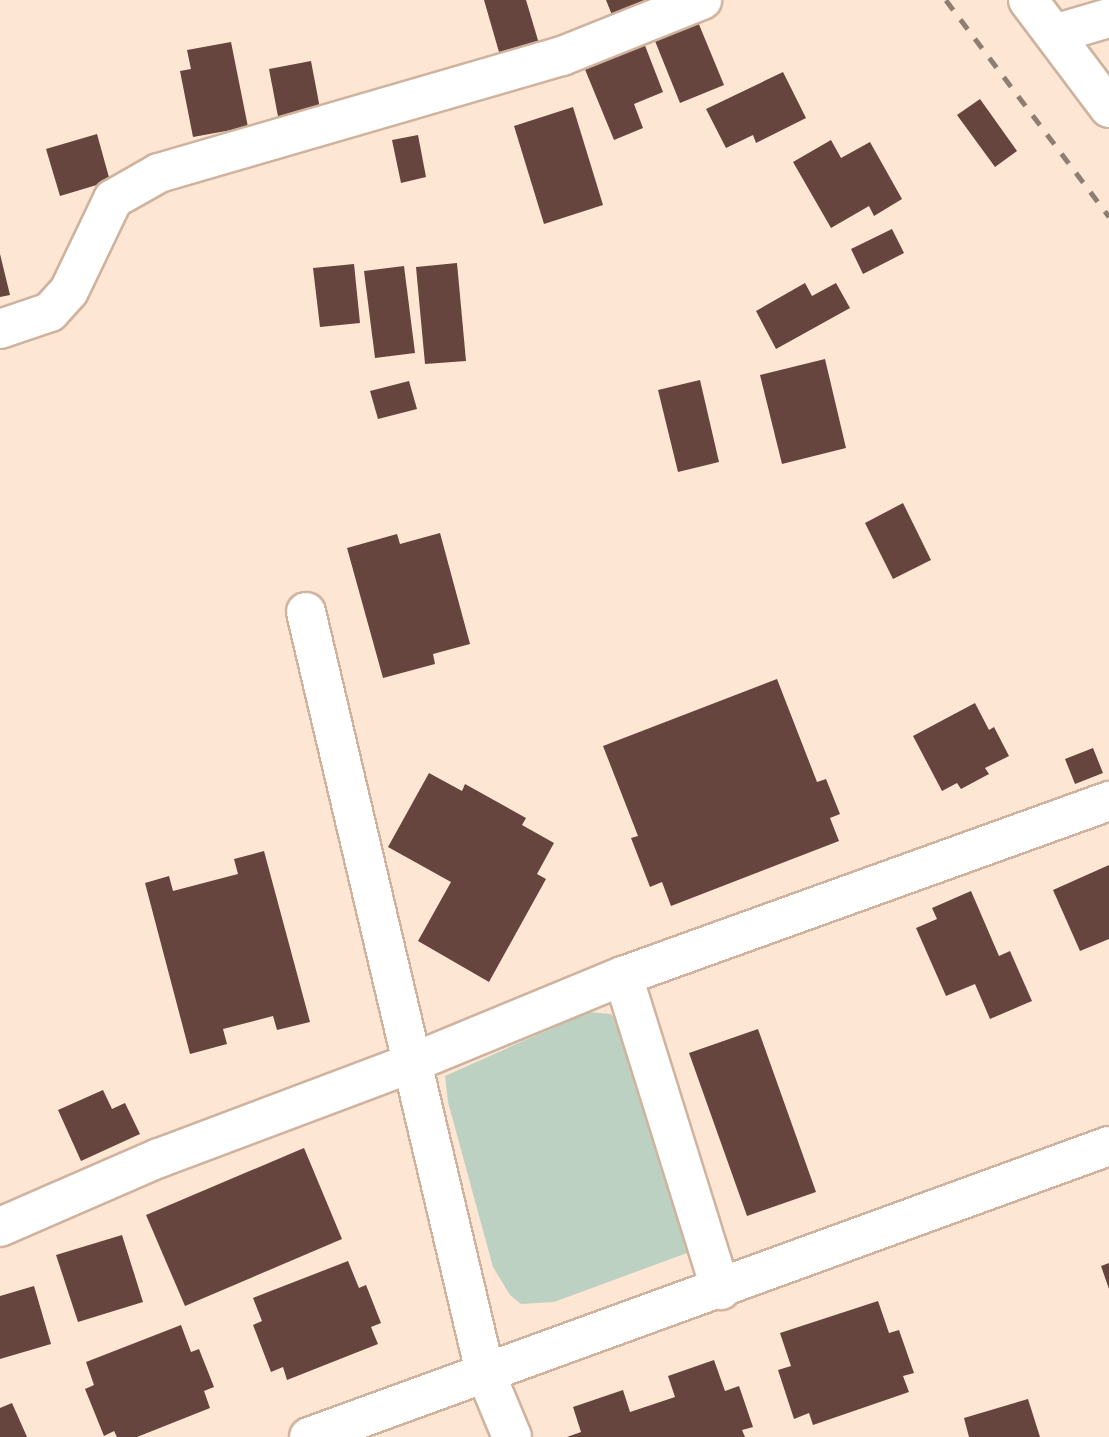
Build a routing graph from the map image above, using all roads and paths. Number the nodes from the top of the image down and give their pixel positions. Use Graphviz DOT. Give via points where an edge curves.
graph roads {
  1 [pos="702,0"];
  2 [pos="1028,0"];
  3 [pos="1109,18"];
  4 [pos="1054,34"];
  5 [pos="1109,108"];
  6 [pos="0,329"];
  7 [pos="306,612"];
  8 [pos="1109,801"];
  9 [pos="623,976"];
  10 [pos="414,1062"];
  11 [pos="1109,1146"];
  12 [pos="0,1227"];
  13 [pos="721,1290"];
  14 [pos="485,1372"];
  15 [pos="309,1437"];
  16 [pos="512,1437"];
  1 -- 6 [label="street" via="562,56 159,173 113,199 69,291 50,312"];
  2 -- 4 [label="street"];
  3 -- 4 [label="street"];
  4 -- 5 [label="street"];
  7 -- 10 [label="street"];
  8 -- 9 [label="street"];
  9 -- 10 [label="street"];
  9 -- 13 [label="street"];
  10 -- 12 [label="street" via="159,1158"];
  10 -- 14 [label="street"];
  11 -- 13 [label="street"];
  13 -- 14 [label="street"];
  14 -- 15 [label="street"];
  14 -- 16 [label="street"];
}
